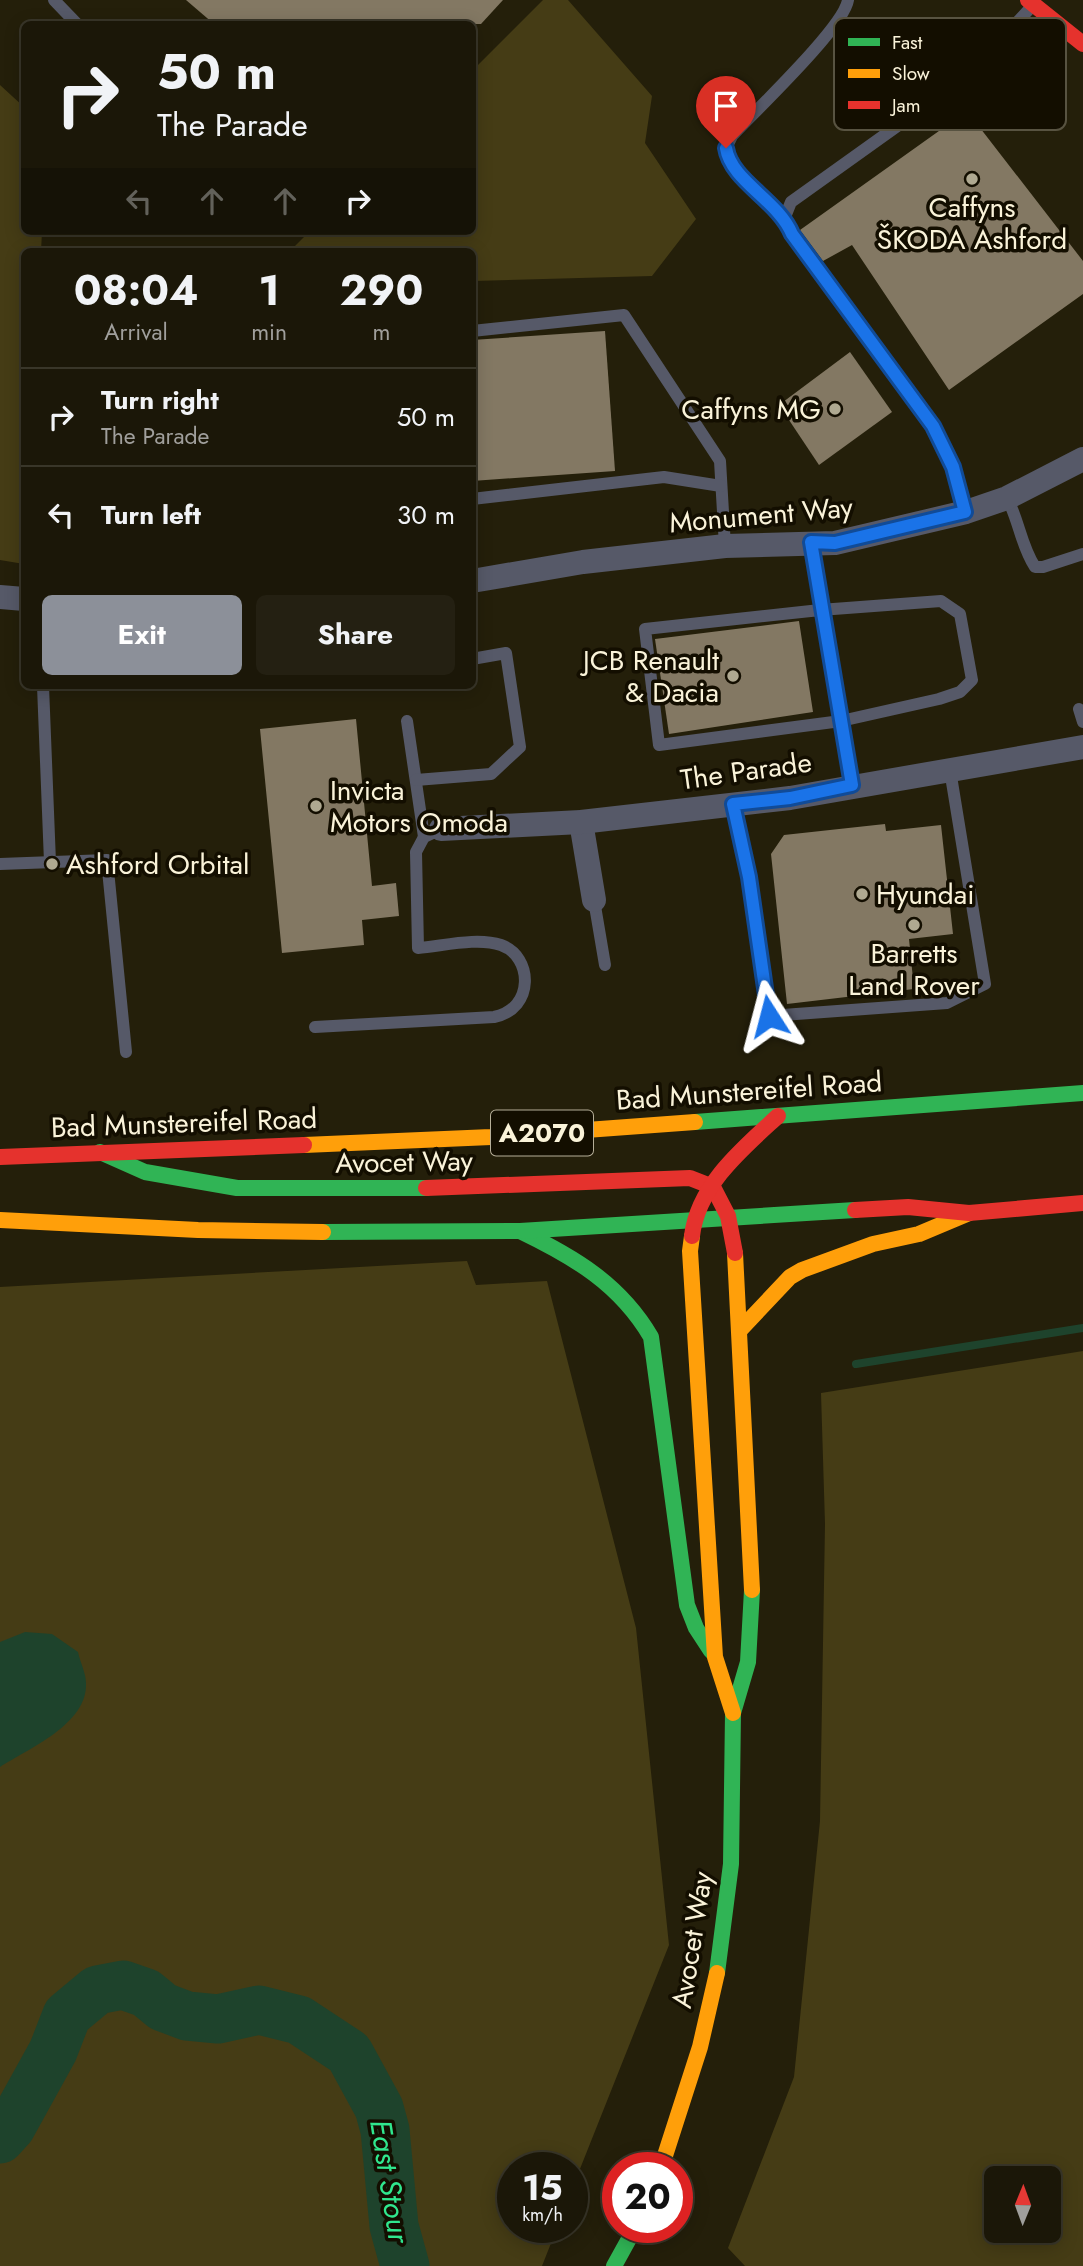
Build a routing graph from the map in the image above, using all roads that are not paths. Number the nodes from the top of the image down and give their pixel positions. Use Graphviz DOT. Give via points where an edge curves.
graph roads {
  1 [pos="54,0"];
  2 [pos="848,0"];
  3 [pos="1030,2"];
  4 [pos="840,18"];
  5 [pos="1017,18"];
  6 [pos="1050,18"];
  7 [pos="74,21"];
  8 [pos="834,25"];
  9 [pos="1066,31"];
  10 [pos="1083,44"];
  11 [pos="892,130"];
  12 [pos="785,217"];
  13 [pos="476,331"];
  14 [pos="1083,458"];
  15 [pos="721,486"];
  16 [pos="1007,498"];
  17 [pos="476,499"];
  18 [pos="965,512"];
  19 [pos="811,542"];
  20 [pos="724,547"];
  21 [pos="1083,554"];
  22 [pos="476,581"];
  23 [pos="0,597"];
  24 [pos="21,599"];
  25 [pos="820,610"];
  26 [pos="476,658"];
  27 [pos="43,689"];
  28 [pos="407,721"];
  29 [pos="841,721"];
  30 [pos="1083,747"];
  31 [pos="950,770"];
  32 [pos="416,780"];
  33 [pos="852,785"];
  34 [pos="733,804"];
  35 [pos="582,822"];
  36 [pos="432,833"];
  37 [pos="50,862"];
  38 [pos="0,864"];
  39 [pos="594,900"];
  40 [pos="605,965"];
  41 [pos="315,1027"];
  42 [pos="126,1052"];
  43 [pos="1083,1093"];
  44 [pos="778,1116"];
  45 [pos="100,1152"];
  46 [pos="0,1157"];
  47 [pos="713,1187"];
  48 [pos="1083,1203"];
  49 [pos="969,1213"];
  50 [pos="729,1216"];
  51 [pos="695,1219"];
  52 [pos="0,1220"];
  53 [pos="520,1231"];
  54 [pos="740,1330"];
  55 [pos="715,1657"];
  56 [pos="733,1713"];
  57 [pos="666,2152"];
  58 [pos="627,2243"];
  59 [pos="614,2266"];
  1 -- 7 [label="lane"];
  2 -- 4 [label="lane"];
  3 -- 5 [label="lane"];
  3 -- 6 [label="main road"];
  8 -- 12 [label="lane" via="726,148 728,161"];
  9 -- 10 [label="main road"];
  11 -- 12 [label="lane" via="791,202"];
  12 -- 18 [label="lane" via="792,234 933,426 953,467"];
  13 -- 15 [label="lane" via="624,315 720,461"];
  14 -- 16 [label="street, Monument Way"];
  15 -- 17 [label="lane" via="664,477"];
  15 -- 20 [label="lane"];
  16 -- 18 [label="street, Monument Way"];
  16 -- 21 [label="lane" via="1035,567"];
  18 -- 19 [label="street, Monument Way" via="835,543"];
  19 -- 20 [label="street, Monument Way"];
  19 -- 25 [label="lane"];
  20 -- 22 [label="street, Monument Way" via="583,562"];
  23 -- 24 [label="street"];
  25 -- 29 [label="lane"];
  25 -- 29 [label="lane" via="941,601 960,614 972,680 960,692"];
  25 -- 29 [label="lane" via="645,629 659,745"];
  26 -- 32 [label="lane" via="506,653 520,747 491,774"];
  27 -- 37 [label="lane"];
  28 -- 32 [label="lane"];
  29 -- 33 [label="lane"];
  30 -- 31 [label="street, The Parade"];
  31 -- 33 [label="street, The Parade"];
  31 -- 34 [label="lane" via="985,984 947,1003 769,1016 749,877"];
  32 -- 36 [label="lane"];
  33 -- 34 [label="street, The Parade"];
  34 -- 35 [label="street, The Parade"];
  35 -- 36 [label="street, The Parade"];
  35 -- 39 [label="street"];
  36 -- 41 [label="lane" via="416,852 418,947 503,946 514,953 525,979 519,1005 509,1014 494,1017"];
  37 -- 38 [label="lane"];
  37 -- 42 [label="lane" via="107,860"];
  39 -- 40 [label="lane"];
  43 -- 44 [label="main road, Bad Munstereifel Road / A2070"];
  44 -- 45 [label="main road, Bad Munstereifel Road / A2070" via="491,1137"];
  44 -- 47 [label="main road, Avocet Way" via="737,1154"];
  45 -- 46 [label="main road, Bad Munstereifel Road / A2070"];
  45 -- 47 [label="main road, Avocet Way" via="145,1172 237,1188 473,1188 659,1177 690,1178"];
  47 -- 50 [label="main road, Avocet Way"];
  47 -- 51 [label="main road, Avocet Way"];
  48 -- 49 [label="main road"];
  49 -- 50 [label="main road" via="908,1207"];
  49 -- 54 [label="main road" via="919,1234 873,1244 802,1270"];
  50 -- 51 [label="main road"];
  50 -- 54 [label="main road, Avocet Way"];
  51 -- 53 [label="main road"];
  51 -- 55 [label="main road, Avocet Way" via="691,1274"];
  52 -- 53 [label="main road" via="198,1230"];
  53 -- 55 [label="main road, Avocet Way" via="597,1271 641,1317 651,1337 687,1605"];
  54 -- 56 [label="main road, Avocet Way" via="753,1605 748,1662"];
  55 -- 56 [label="main road, Avocet Way"];
  56 -- 57 [label="main road, Avocet Way" via="731,1864 720,1958 699,2047"];
  58 -- 59 [label="main road"];
}
